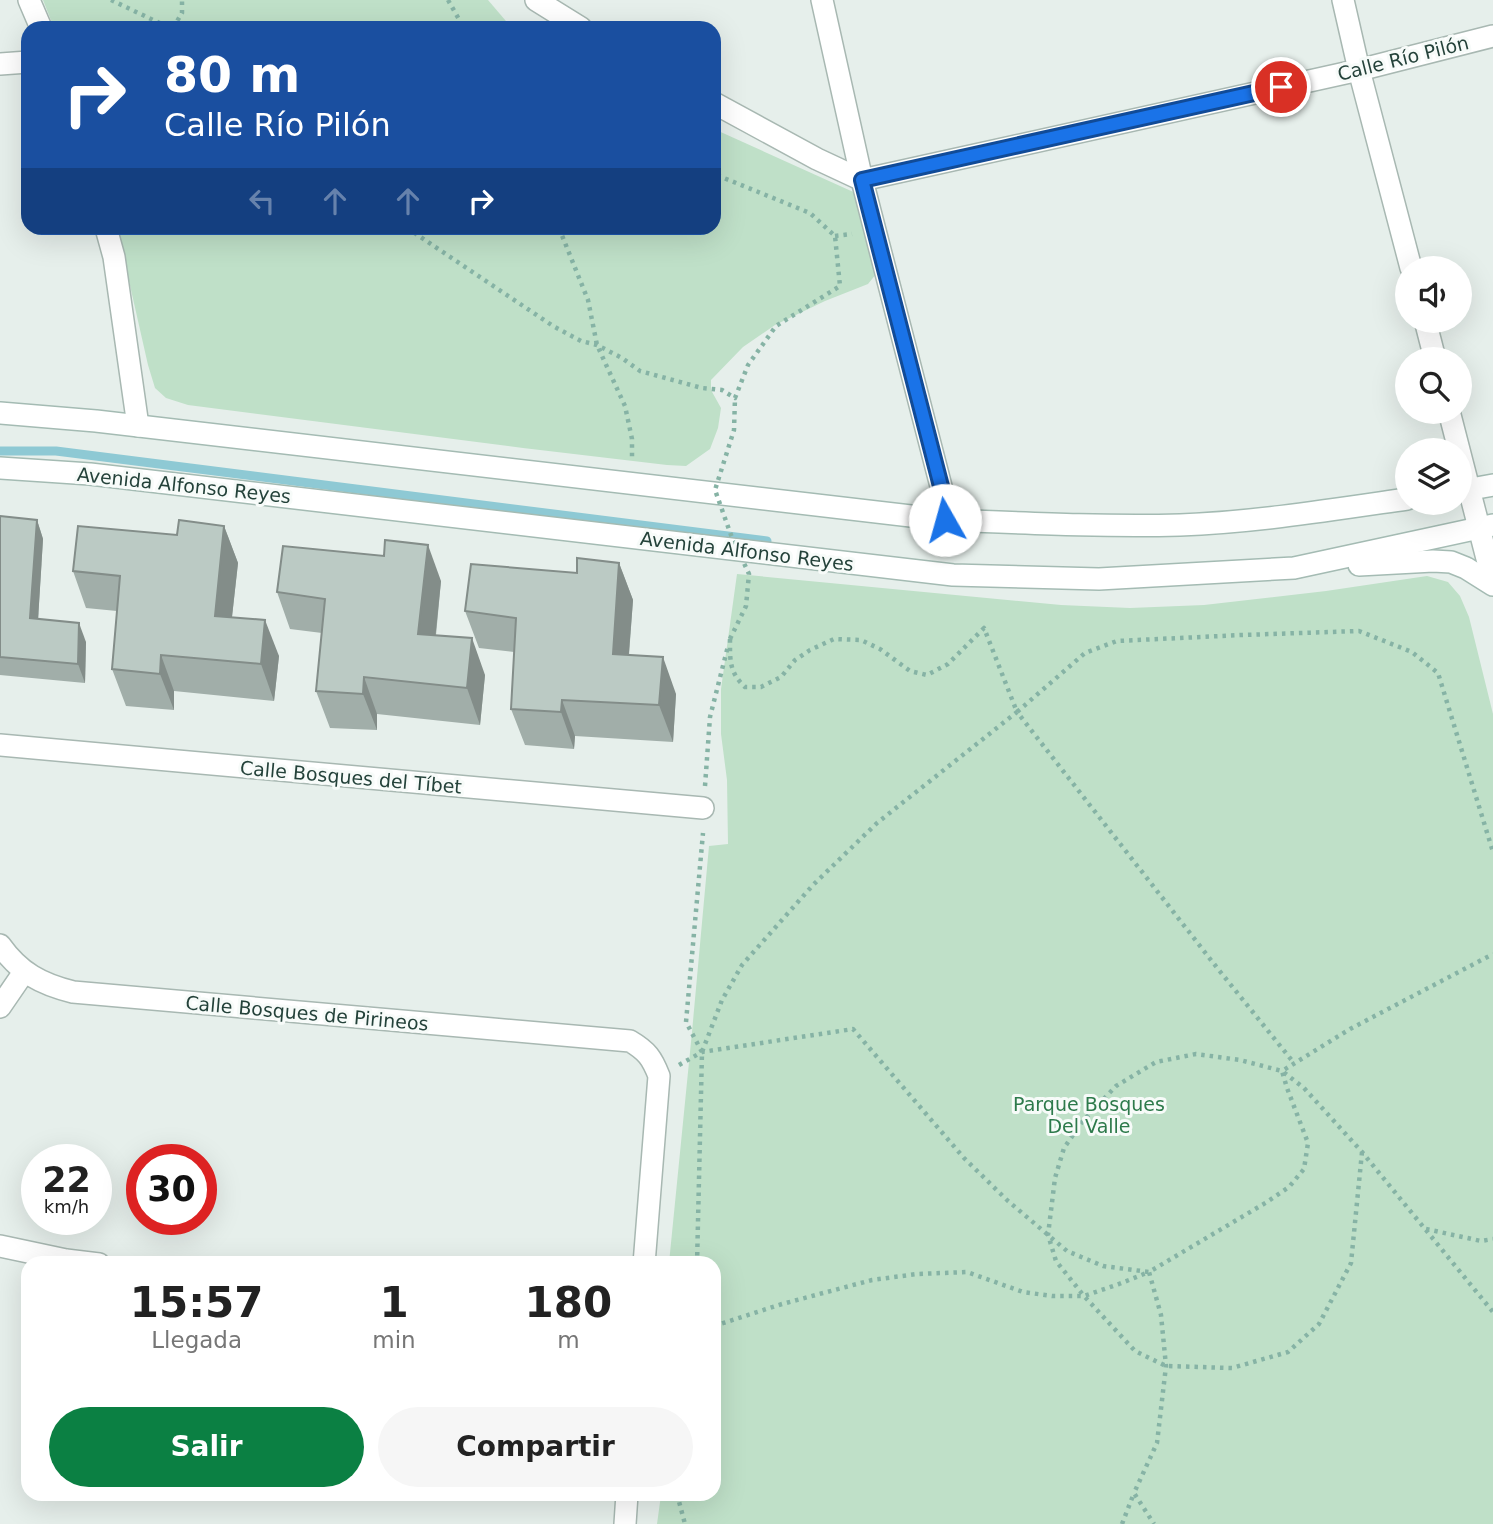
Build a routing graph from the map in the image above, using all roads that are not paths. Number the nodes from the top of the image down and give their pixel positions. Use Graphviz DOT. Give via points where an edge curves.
graph roads {
  1 [pos="29,0"];
  2 [pos="536,0"];
  3 [pos="822,0"];
  4 [pos="1343,0"];
  5 [pos="38,21"];
  6 [pos="570,21"];
  7 [pos="1493,36"];
  8 [pos="21,62"];
  9 [pos="0,64"];
  10 [pos="1359,70"];
  11 [pos="721,107"];
  12 [pos="862,180"];
  13 [pos="108,235"];
  14 [pos="1408,256"];
  15 [pos="0,412"];
  16 [pos="138,426"];
  17 [pos="0,468"];
  18 [pos="1493,485"];
  19 [pos="1472,490"];
  20 [pos="1395,501"];
  21 [pos="1472,503"];
  22 [pos="945,520"];
  23 [pos="1486,527"];
  24 [pos="1294,568"];
  25 [pos="1493,584"];
  26 [pos="0,745"];
  27 [pos="703,808"];
  28 [pos="0,945"];
  29 [pos="24,972"];
  30 [pos="0,1007"];
  31 [pos="0,1246"];
  32 [pos="45,1256"];
  33 [pos="645,1256"];
  34 [pos="627,1501"];
  35 [pos="625,1524"];
  1 -- 5 [label="street"];
  2 -- 6 [label="street"];
  3 -- 12 [label="street"];
  4 -- 10 [label="street"];
  7 -- 10 [label="street, Calle Río Pilón"];
  8 -- 9 [label="street"];
  10 -- 12 [label="street, Calle Río Pilón"];
  10 -- 14 [label="street"];
  11 -- 12 [label="street"];
  12 -- 22 [label="street" via="943,494"];
  13 -- 16 [label="street"];
  15 -- 16 [label="street"];
  16 -- 22 [label="street"];
  17 -- 24 [label="street, Avenida Alfonso Reyes" via="90,474 953,576 1099,579"];
  18 -- 19 [label="street"];
  20 -- 22 [label="street" via="1180,525"];
  21 -- 23 [label="street"];
  23 -- 24 [label="street, Avenida Alfonso Reyes"];
  23 -- 25 [label="street"];
  24 -- 25 [label="street" via="1451,562"];
  26 -- 27 [label="street, Calle Bosques del Tíbet"];
  28 -- 29 [label="street, Calle Bosques de Pirineos"];
  29 -- 30 [label="street"];
  29 -- 33 [label="street, Calle Bosques de Pirineos" via="73,992 630,1041 653,1060 659,1076"];
  31 -- 32 [label="street"];
  34 -- 35 [label="street"];
}
